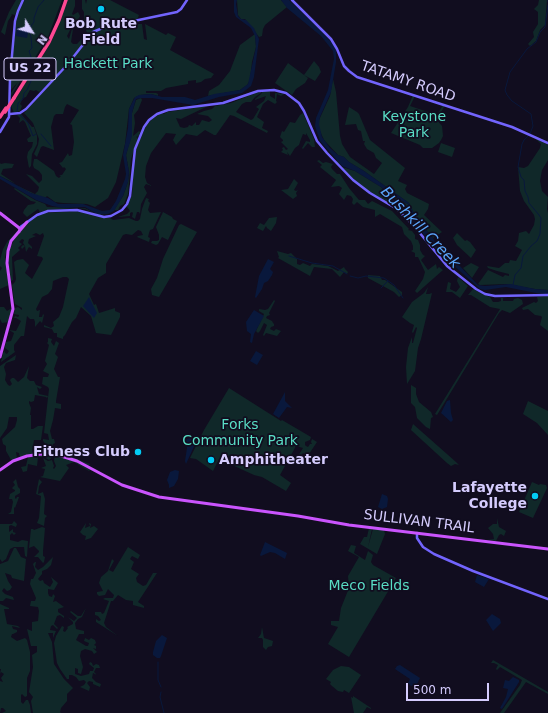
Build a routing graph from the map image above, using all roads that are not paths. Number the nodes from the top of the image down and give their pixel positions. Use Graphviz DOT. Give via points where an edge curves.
graph roads {
  1 [pos="23,0"];
  2 [pos="65,0"];
  3 [pos="187,0"];
  4 [pos="292,0"];
  5 [pos="10,114"];
  6 [pos="0,118"];
  7 [pos="0,132"];
  8 [pos="548,143"];
  9 [pos="0,213"];
  10 [pos="27,222"];
  11 [pos="19,230"];
  12 [pos="548,295"];
  13 [pos="0,357"];
  14 [pos="0,470"];
  15 [pos="417,533"];
  16 [pos="548,549"];
  17 [pos="548,599"];
  1 -- 5 [label="main road" via="15,21"];
  2 -- 6 [label="highway, US 22, bridge" via="50,37"];
  3 -- 5 [label="main road" via="177,12 92,32 67,65 26,109"];
  4 -- 8 [label="main road, TATAMY ROAD" via="331,39 344,66 356,76 501,123"];
  5 -- 7 [label="main road"];
  9 -- 11 [label="main road"];
  10 -- 11 [label="main road"];
  10 -- 12 [label="main road" via="39,214 50,211 78,210 102,217 115,214 122,210 129,200 134,152 143,129 153,117 168,110 223,103 258,91 274,90 286,93 299,103 320,146 353,180 396,209 414,226 447,266 476,289 495,296"];
  11 -- 13 [label="main road" via="7,256 13,314"];
  14 -- 15 [label="main road, SULLIVAN TRAIL" via="27,456 58,455 77,461 123,486 161,497"];
  15 -- 16 [label="main road, SULLIVAN TRAIL"];
  15 -- 17 [label="main road" via="422,546 434,554"];
}
